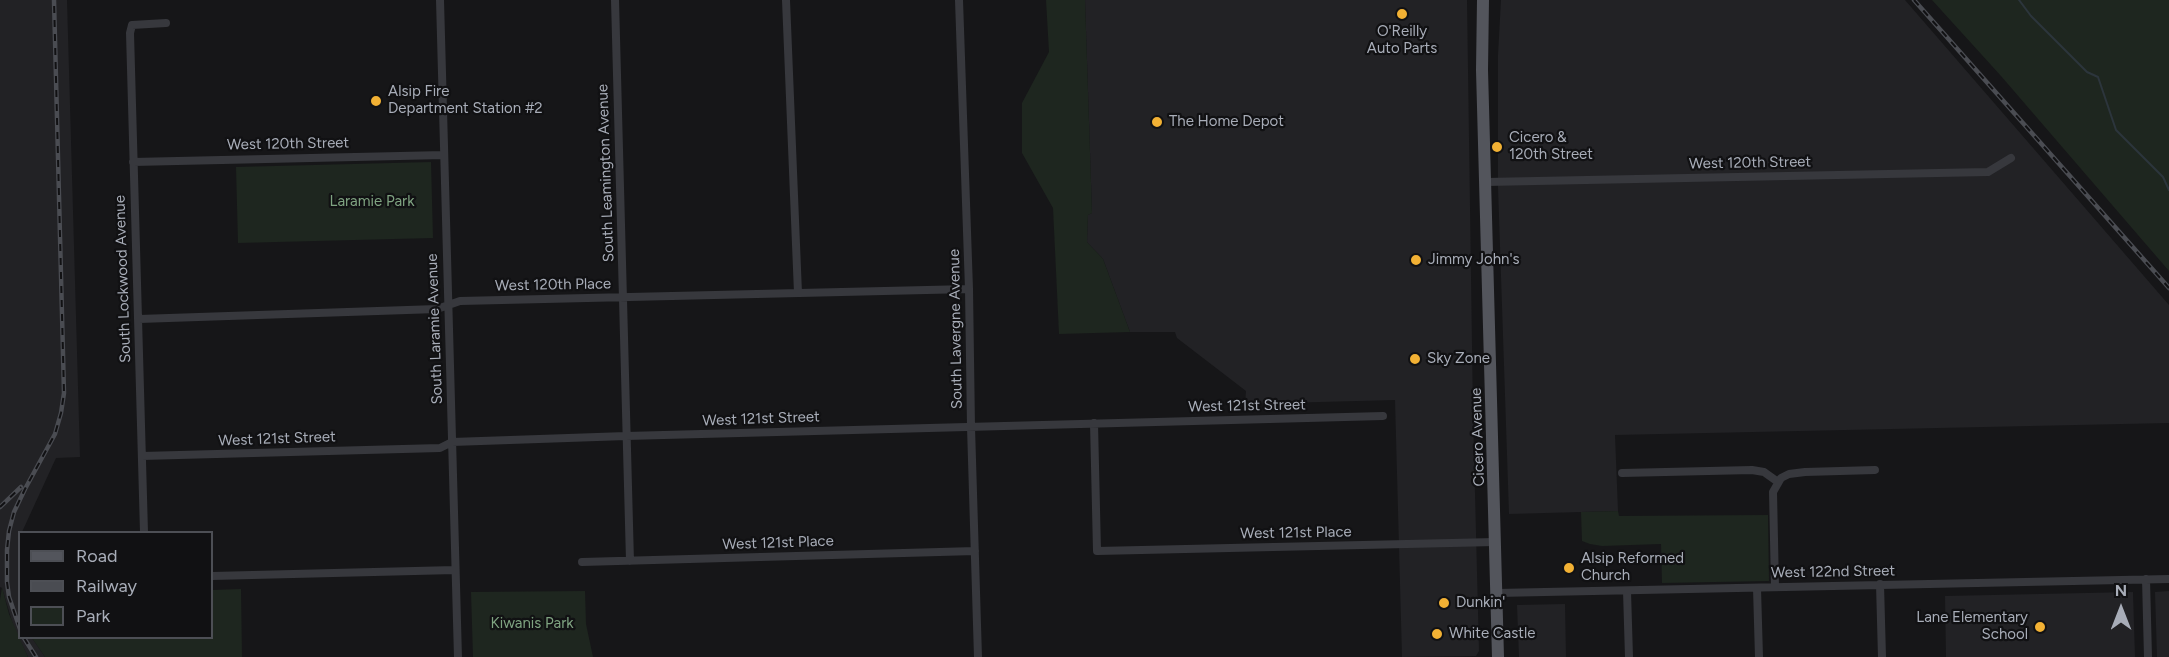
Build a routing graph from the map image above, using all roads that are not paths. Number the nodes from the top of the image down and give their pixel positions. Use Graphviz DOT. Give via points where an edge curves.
graph roads {
  1 [pos="440,0"];
  2 [pos="615,0"];
  3 [pos="786,0"];
  4 [pos="959,0"];
  5 [pos="1483,0"];
  6 [pos="166,23"];
  7 [pos="444,154"];
  8 [pos="2011,158"];
  9 [pos="133,162"];
  10 [pos="1486,182"];
  11 [pos="969,289"];
  12 [pos="798,293"];
  13 [pos="623,298"];
  14 [pos="448,305"];
  15 [pos="139,319"];
  16 [pos="1383,416"];
  17 [pos="1094,423"];
  18 [pos="971,427"];
  19 [pos="626,436"];
  20 [pos="452,442"];
  21 [pos="142,456"];
  22 [pos="1875,470"];
  23 [pos="1622,473"];
  24 [pos="1778,482"];
  25 [pos="144,531"];
  26 [pos="1495,542"];
  27 [pos="975,551"];
  28 [pos="630,561"];
  29 [pos="582,562"];
  30 [pos="455,570"];
  31 [pos="213,576"];
  32 [pos="2146,579"];
  33 [pos="2169,579"];
  34 [pos="1880,584"];
  35 [pos="1775,587"];
  36 [pos="1757,588"];
  37 [pos="1626,591"];
  38 [pos="1497,593"];
  39 [pos="458,657"];
  40 [pos="978,657"];
  41 [pos="1498,657"];
  42 [pos="1629,657"];
  43 [pos="1759,657"];
  44 [pos="1882,657"];
  45 [pos="2148,657"];
  1 -- 7 [label="street, South Laramie Avenue"];
  2 -- 13 [label="street, South Leamington Avenue"];
  3 -- 12 [label="street"];
  4 -- 11 [label="street, South Lavergne Avenue"];
  5 -- 10 [label="main road, Cicero Avenue"];
  6 -- 9 [label="street, South Lockwood Avenue" via="132,25"];
  7 -- 9 [label="street, West 120th Street"];
  7 -- 14 [label="street, South Laramie Avenue"];
  8 -- 10 [label="street, West 120th Street" via="1989,172"];
  9 -- 15 [label="street, South Lockwood Avenue"];
  10 -- 26 [label="main road, Cicero Avenue"];
  11 -- 12 [label="street, West 120th Place"];
  11 -- 18 [label="street, South Lavergne Avenue"];
  12 -- 13 [label="street, West 120th Place"];
  13 -- 14 [label="street, West 120th Place" via="460,301"];
  13 -- 19 [label="street, South Leamington Avenue"];
  14 -- 15 [label="street, West 120th Place" via="437,309"];
  14 -- 20 [label="street, South Laramie Avenue"];
  15 -- 21 [label="street, South Lockwood Avenue"];
  16 -- 17 [label="street, West 121st Street"];
  17 -- 18 [label="street, West 121st Street"];
  17 -- 26 [label="street, West 121st Place" via="1097,551"];
  18 -- 19 [label="street, West 121st Street"];
  18 -- 27 [label="street, South Lavergne Avenue"];
  19 -- 20 [label="street, West 121st Street"];
  19 -- 28 [label="street, South Leamington Avenue"];
  20 -- 21 [label="street, West 121st Street" via="440,448"];
  20 -- 30 [label="street, South Laramie Avenue"];
  21 -- 25 [label="street, South Lockwood Avenue"];
  22 -- 24 [label="street" via="1805,472 1785,476"];
  23 -- 24 [label="street" via="1752,470 1764,472"];
  24 -- 35 [label="street" via="1773,492"];
  26 -- 38 [label="main road, Cicero Avenue"];
  27 -- 28 [label="street, West 121st Place"];
  27 -- 40 [label="street, South Lavergne Avenue"];
  28 -- 29 [label="street, West 121st Place"];
  30 -- 31 [label="street"];
  30 -- 39 [label="street, South Laramie Avenue"];
  32 -- 33 [label="street, West 122nd Street"];
  32 -- 34 [label="street, West 122nd Street"];
  32 -- 45 [label="street"];
  34 -- 35 [label="street, West 122nd Street"];
  34 -- 44 [label="street"];
  35 -- 36 [label="street, West 122nd Street"];
  36 -- 37 [label="street, West 122nd Street"];
  36 -- 43 [label="street"];
  37 -- 38 [label="street, West 122nd Street"];
  37 -- 42 [label="street"];
  38 -- 41 [label="main road, Cicero Avenue"];
}
